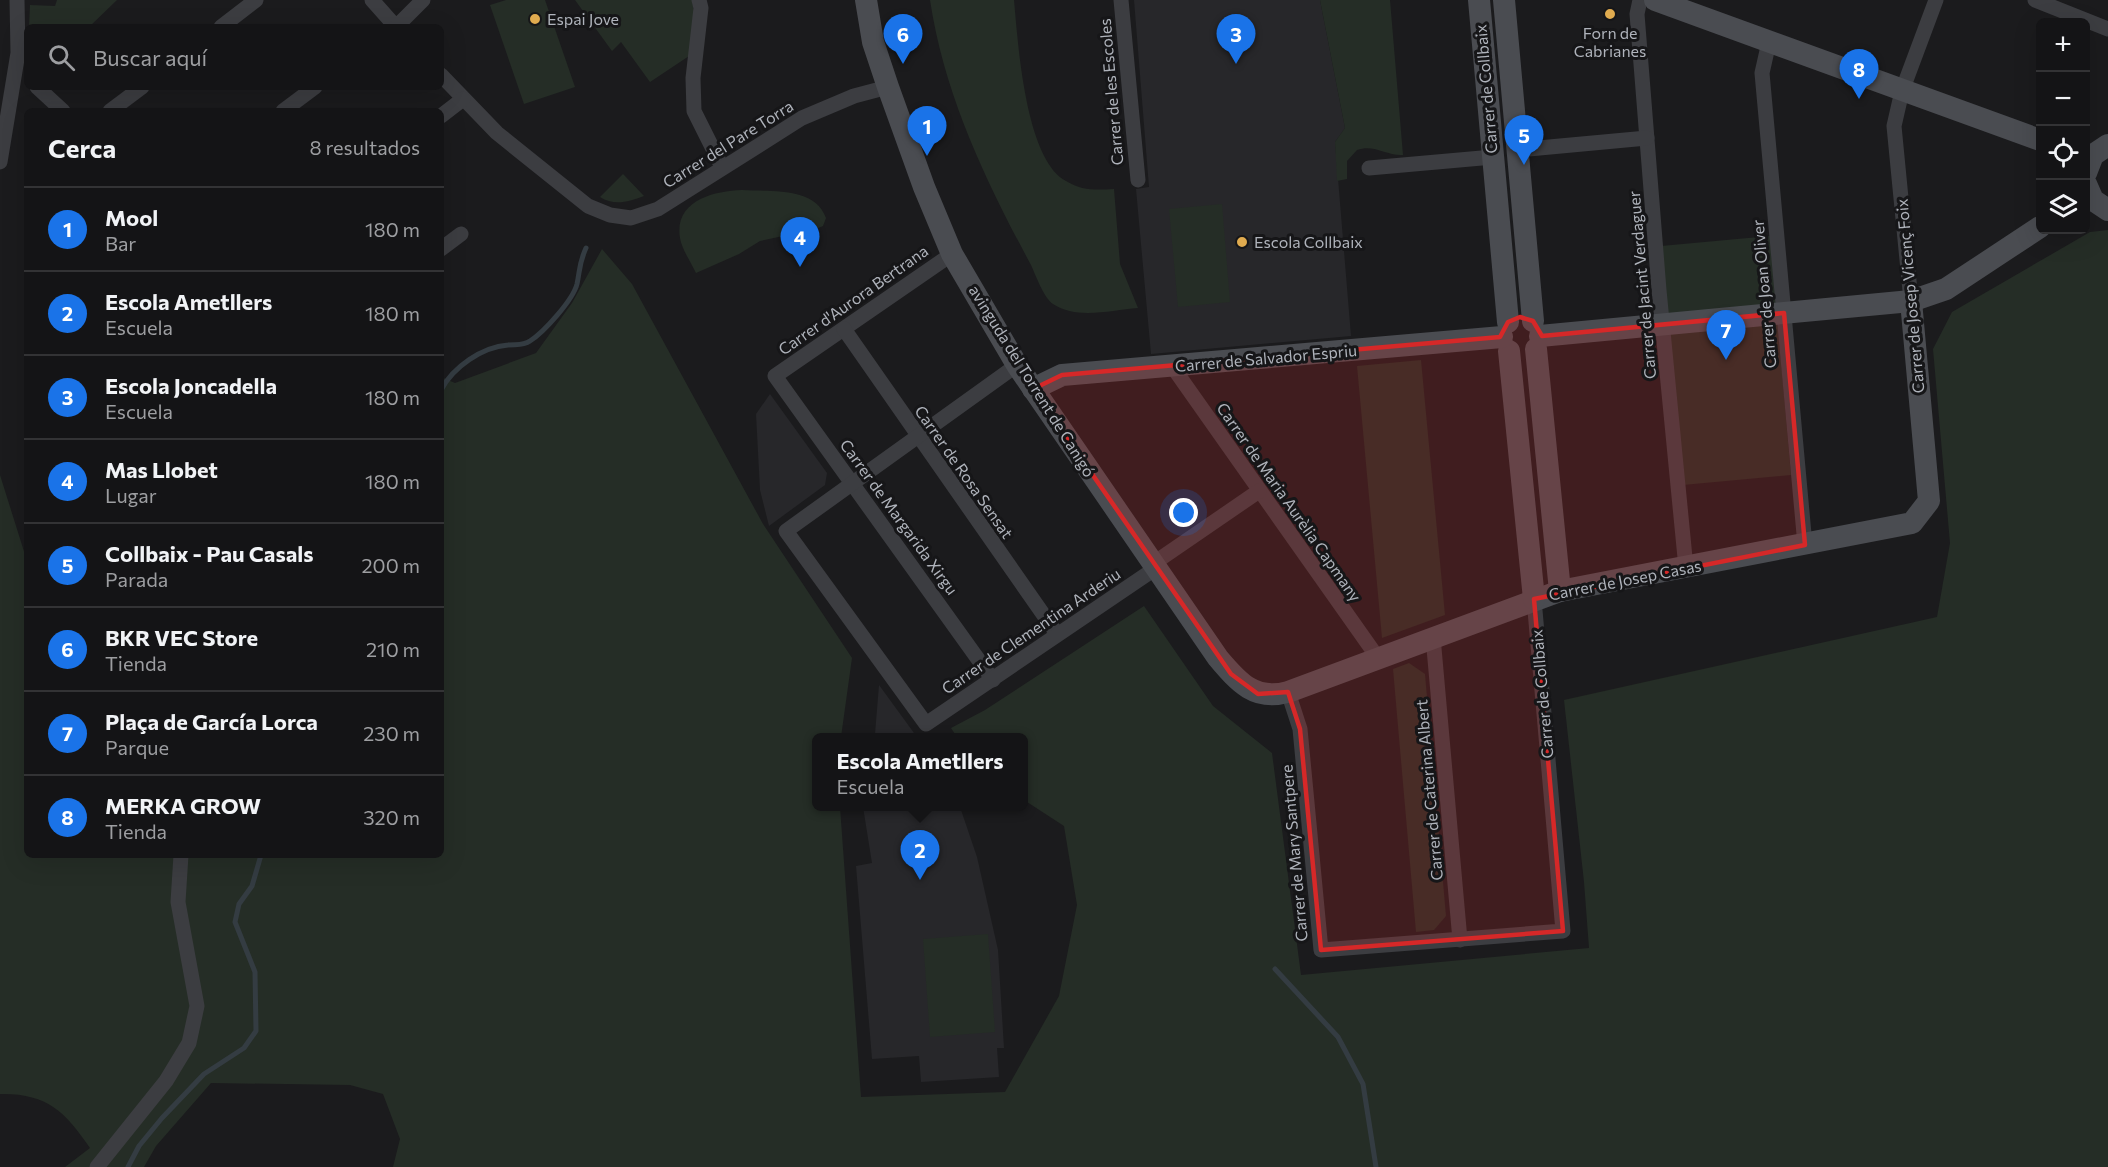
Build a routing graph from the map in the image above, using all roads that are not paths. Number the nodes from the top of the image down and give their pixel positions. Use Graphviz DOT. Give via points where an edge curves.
graph roads {
  1 [pos="17,0"];
  2 [pos="256,0"];
  3 [pos="372,0"];
  4 [pos="423,0"];
  5 [pos="699,0"];
  6 [pos="866,0"];
  7 [pos="1121,0"];
  8 [pos="1479,0"];
  9 [pos="1504,0"];
  10 [pos="1640,0"];
  11 [pos="1655,0"];
  12 [pos="1936,0"];
  13 [pos="2035,0"];
  14 [pos="225,24"];
  15 [pos="393,24"];
  16 [pos="399,24"];
  17 [pos="2108,28"];
  18 [pos="1769,42"];
  19 [pos="21,73"];
  20 [pos="444,78"];
  21 [pos="888,87"];
  22 [pos="40,90"];
  23 [pos="138,90"];
  24 [pos="311,90"];
  25 [pos="1902,91"];
  26 [pos="463,99"];
  27 [pos="60,108"];
  28 [pos="114,108"];
  29 [pos="287,108"];
  30 [pos="444,114"];
  31 [pos="1647,138"];
  32 [pos="2036,139"];
  33 [pos="1517,150"];
  34 [pos="1493,158"];
  35 [pos="0,162"];
  36 [pos="722,167"];
  37 [pos="1369,168"];
  38 [pos="1138,180"];
  39 [pos="2090,194"];
  40 [pos="2098,208"];
  41 [pos="2036,229"];
  42 [pos="461,234"];
  43 [pos="444,247"];
  44 [pos="952,254"];
  45 [pos="1911,301"];
  46 [pos="1784,313"];
  47 [pos="1662,324"];
  48 [pos="844,328"];
  49 [pos="1537,335"];
  50 [pos="1506,337"];
  51 [pos="1017,365"];
  52 [pos="1172,366"];
  53 [pos="775,376"];
  54 [pos="1033,389"];
  55 [pos="917,436"];
  56 [pos="853,483"];
  57 [pos="1259,491"];
  58 [pos="1929,501"];
  59 [pos="1805,545"];
  60 [pos="1155,566"];
  61 [pos="1686,568"];
  62 [pos="1560,591"];
  63 [pos="1534,599"];
  64 [pos="1057,634"];
  65 [pos="1433,637"];
  66 [pos="1378,658"];
  67 [pos="993,680"];
  68 [pos="1288,692"];
  69 [pos="181,858"];
  70 [pos="1563,931"];
  71 [pos="1460,940"];
  72 [pos="97,1167"];
  1 -- 19 [label="street"];
  2 -- 14 [label="street"];
  3 -- 15 [label="street"];
  4 -- 16 [label="street"];
  5 -- 36 [label="street" via="694,111"];
  6 -- 21 [label="street, avinguda del Torrent de Canigó" via="873,42"];
  7 -- 38 [label="street, Carrer de les Escoles"];
  8 -- 34 [label="street, Carrer de Collbaix"];
  9 -- 33 [label="street, Carrer de Collbaix"];
  10 -- 31 [label="street, Carrer de Jacint Verdaguer" via="1637,14"];
  11 -- 18 [label="street"];
  12 -- 25 [label="street, Carrer de Josep Vicenç Foix"];
  13 -- 17 [label="street"];
  18 -- 25 [label="street"];
  18 -- 46 [label="street, Carrer de Joan Oliver" via="1762,73"];
  19 -- 35 [label="street"];
  20 -- 26 [label="street, Carrer del Pare Torra"];
  21 -- 36 [label="street, Carrer del Pare Torra" via="854,96 802,118"];
  21 -- 44 [label="street, avinguda del Torrent de Canigó"];
  22 -- 27 [label="street"];
  23 -- 28 [label="street"];
  24 -- 29 [label="street"];
  25 -- 32 [label="street"];
  25 -- 45 [label="street, Carrer de Josep Vicenç Foix" via="1894,126"];
  26 -- 30 [label="street"];
  26 -- 36 [label="street, Carrer del Pare Torra" via="496,133 588,206 610,215 631,218 658,209"];
  31 -- 33 [label="street"];
  31 -- 47 [label="street, Carrer de Jacint Verdaguer"];
  33 -- 49 [label="street, Carrer de Collbaix"];
  34 -- 37 [label="street"];
  34 -- 50 [label="street, Carrer de Collbaix"];
  39 -- 40 [label="street"];
  41 -- 45 [label="street" via="1946,289"];
  42 -- 43 [label="street"];
  44 -- 48 [label="street, Carrer d'Aurora Bertrana"];
  44 -- 51 [label="street, avinguda del Torrent de Canigó"];
  45 -- 46 [label="street"];
  45 -- 58 [label="street, Carrer de Josep Vicenç Foix"];
  46 -- 47 [label="street"];
  46 -- 59 [label="street, Carrer de Joan Oliver"];
  47 -- 49 [label="street"];
  47 -- 61 [label="street, Carrer de Jacint Verdaguer"];
  48 -- 53 [label="street, Carrer d'Aurora Bertrana"];
  48 -- 55 [label="street, Carrer de Rosa Sensat"];
  49 -- 50 [label="street" via="1523,355"];
  49 -- 50 [label="street" via="1520,317"];
  49 -- 62 [label="street, Carrer de Collbaix"];
  50 -- 52 [label="street, Carrer de Salvador Espriu"];
  50 -- 63 [label="street, Carrer de Collbaix"];
  51 -- 54 [label="street, avinguda del Torrent de Canigó"];
  51 -- 55 [label="street"];
  52 -- 54 [label="street, Carrer de Salvador Espriu" via="1062,375"];
  52 -- 57 [label="street, Carrer de Maria Aurèlia Capmany"];
  53 -- 56 [label="street, Carrer de Margarida Xirgu"];
  54 -- 60 [label="street, avinguda del Torrent de Canigó"];
  55 -- 56 [label="street"];
  55 -- 64 [label="street, Carrer de Rosa Sensat"];
  56 -- 67 [label="street, Carrer de Margarida Xirgu"];
  56 -- 67 [label="street, Carrer de Clementina Arderiu" via="786,531 926,724"];
  57 -- 60 [label="street, Carrer de Clementina Arderiu"];
  57 -- 66 [label="street, Carrer de Maria Aurèlia Capmany"];
  58 -- 59 [label="street, Carrer de Josep Casas" via="1912,523"];
  59 -- 61 [label="street, Carrer de Josep Casas"];
  60 -- 64 [label="street, Carrer de Clementina Arderiu"];
  60 -- 68 [label="street, avinguda del Torrent de Canigó" via="1231,674 1258,694"];
  61 -- 62 [label="street, Carrer de Josep Casas"];
  62 -- 63 [label="street, Carrer de Josep Casas"];
  63 -- 65 [label="street, Carrer de Josep Casas"];
  63 -- 70 [label="street, Carrer de Collbaix"];
  64 -- 67 [label="street, Carrer de Clementina Arderiu"];
  65 -- 66 [label="street, Carrer de Josep Casas"];
  65 -- 71 [label="street, Carrer de Caterina Albert"];
  66 -- 68 [label="street, Carrer de Josep Casas"];
  68 -- 71 [label="street, Carrer de Mary Santpere" via="1300,729 1321,950"];
  69 -- 72 [label="street" via="178,902 197,1006 189,1043 166,1081"];
  70 -- 71 [label="street, Carrer de Mary Santpere"];
}
